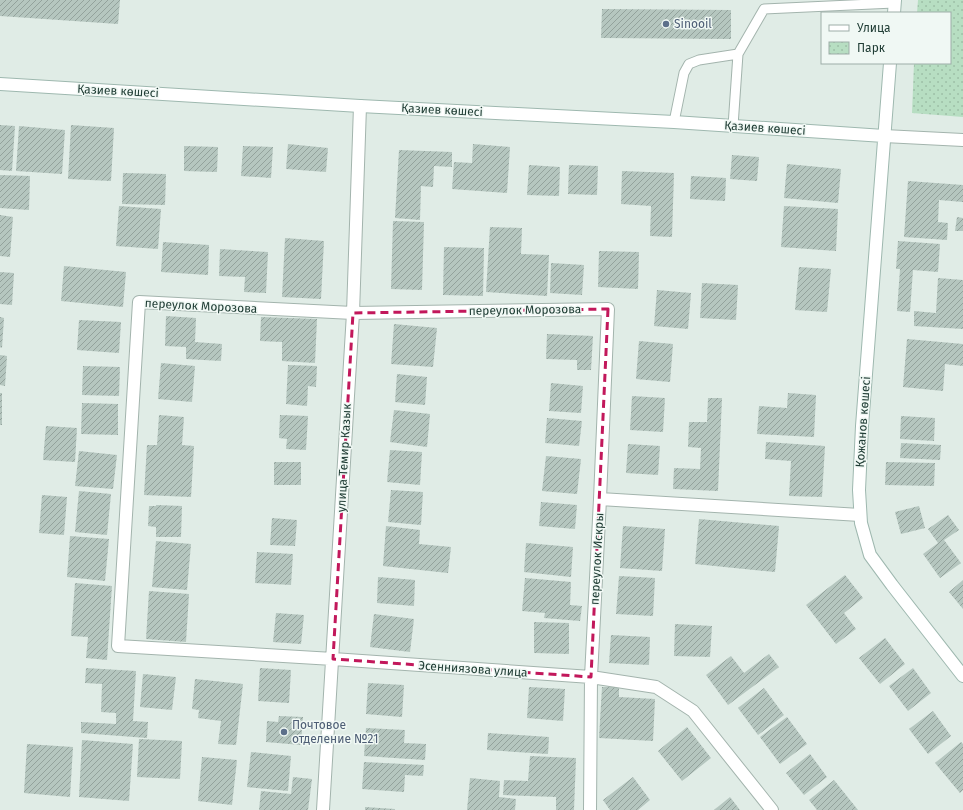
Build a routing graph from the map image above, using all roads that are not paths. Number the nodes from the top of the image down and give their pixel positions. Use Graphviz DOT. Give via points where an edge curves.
graph roads {
  1 [pos="894,5"];
  2 [pos="738,54"];
  3 [pos="890,64"];
  4 [pos="0,84"];
  5 [pos="360,106"];
  6 [pos="674,122"];
  7 [pos="733,126"];
  8 [pos="884,136"];
  9 [pos="963,140"];
  10 [pos="608,309"];
  11 [pos="353,313"];
  12 [pos="600,499"];
  13 [pos="860,515"];
  14 [pos="118,646"];
  15 [pos="333,659"];
  16 [pos="963,676"];
  17 [pos="591,677"];
  18 [pos="323,810"];
  19 [pos="590,810"];
  20 [pos="772,810"];
  1 -- 2 [label="lane" via="764,9"];
  2 -- 6 [label="lane" via="689,64 684,73"];
  2 -- 7 [label="lane"];
  3 -- 8 [label="street, Қожанов көшесі"];
  4 -- 5 [label="street, Қазиев көшесі"];
  5 -- 6 [label="street, Қазиев көшесі"];
  5 -- 11 [label="street, улица Темир Казык"];
  6 -- 7 [label="street, Қазиев көшесі"];
  7 -- 8 [label="street, Қазиев көшесі"];
  8 -- 9 [label="street, Қазиев көшесі"];
  8 -- 13 [label="street, Қожанов көшесі" via="862,426"];
  10 -- 11 [label="street, переулок Морозова"];
  10 -- 12 [label="street, переулок Искры"];
  11 -- 14 [label="street, переулок Морозова" via="139,302"];
  11 -- 15 [label="street, улица Темир Казык"];
  12 -- 13 [label="street"];
  12 -- 17 [label="street, переулок Искры"];
  13 -- 16 [label="street, Қожанов көшесі" via="870,555"];
  14 -- 15 [label="street, Эсенниязова улица"];
  15 -- 17 [label="street, Эсенниязова улица"];
  15 -- 18 [label="street, улица Темир Казык"];
  17 -- 19 [label="street, переулок Искры"];
  17 -- 20 [label="street, Эсенниязова улица" via="656,686 693,710"];
}
